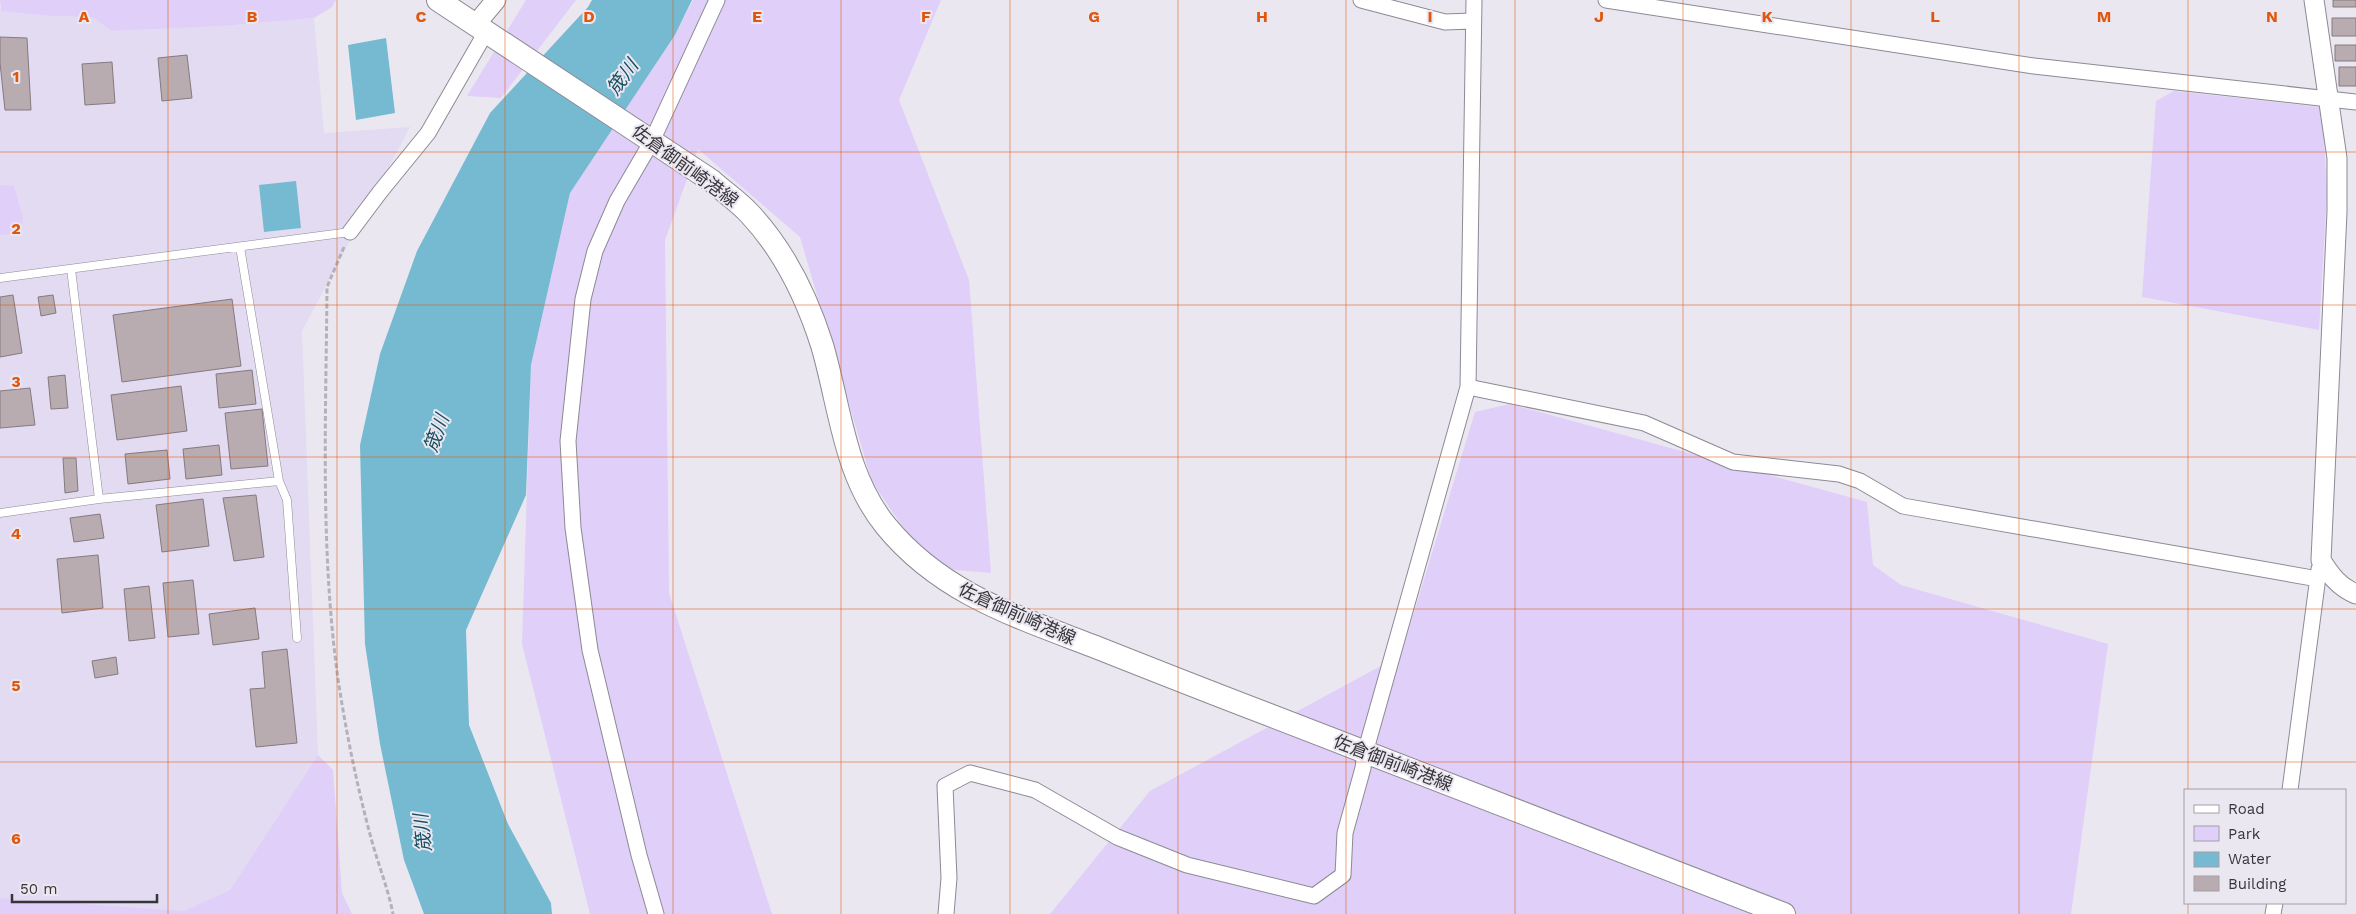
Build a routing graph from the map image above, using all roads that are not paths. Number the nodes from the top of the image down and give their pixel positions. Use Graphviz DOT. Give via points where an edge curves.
graph roads {
  1 [pos="438,0"];
  2 [pos="496,0"];
  3 [pos="716,0"];
  4 [pos="1360,0"];
  5 [pos="1474,0"];
  6 [pos="1606,0"];
  7 [pos="2314,0"];
  8 [pos="1472,21"];
  9 [pos="481,28"];
  10 [pos="2330,100"];
  11 [pos="2356,102"];
  12 [pos="648,138"];
  13 [pos="350,232"];
  14 [pos="240,247"];
  15 [pos="71,269"];
  16 [pos="0,278"];
  17 [pos="1468,387"];
  18 [pos="279,481"];
  19 [pos="99,499"];
  20 [pos="0,513"];
  21 [pos="2320,560"];
  22 [pos="2318,579"];
  23 [pos="2356,594"];
  24 [pos="297,638"];
  25 [pos="1365,752"];
  26 [pos="2290,789"];
  27 [pos="656,914"];
  28 [pos="946,914"];
  29 [pos="1784,914"];
  1 -- 9 [label="main road, 佐倉御前崎港線"];
  2 -- 9 [label="street"];
  3 -- 12 [label="street"];
  4 -- 8 [label="street" via="1444,22"];
  5 -- 8 [label="street"];
  6 -- 10 [label="street" via="2034,66"];
  7 -- 10 [label="street"];
  8 -- 17 [label="street"];
  9 -- 12 [label="main road, 佐倉御前崎港線"];
  9 -- 13 [label="street" via="428,133"];
  10 -- 11 [label="street"];
  10 -- 21 [label="street" via="2337,158 2336,212"];
  12 -- 25 [label="main road, 佐倉御前崎港線" via="712,181 749,213 777,250 802,292 818,336 851,462 867,498 886,526 916,557 950,584 983,603"];
  12 -- 27 [label="street" via="595,251 583,299 568,441 573,528 590,650"];
  13 -- 14 [label="lane"];
  14 -- 15 [label="lane"];
  14 -- 18 [label="lane"];
  15 -- 16 [label="lane"];
  15 -- 19 [label="lane"];
  17 -- 22 [label="street" via="1644,422 1733,462 1839,474 1860,481 1903,506"];
  17 -- 25 [label="street"];
  18 -- 19 [label="lane"];
  18 -- 24 [label="lane" via="287,500"];
  19 -- 20 [label="lane"];
  21 -- 22 [label="street"];
  21 -- 23 [label="street" via="2345,589"];
  22 -- 26 [label="street"];
  25 -- 28 [label="street" via="1345,834 1343,876 1314,896 1187,865 1118,837 1035,790 970,773 945,786 949,878"];
  25 -- 29 [label="main road, 佐倉御前崎港線"];
}
